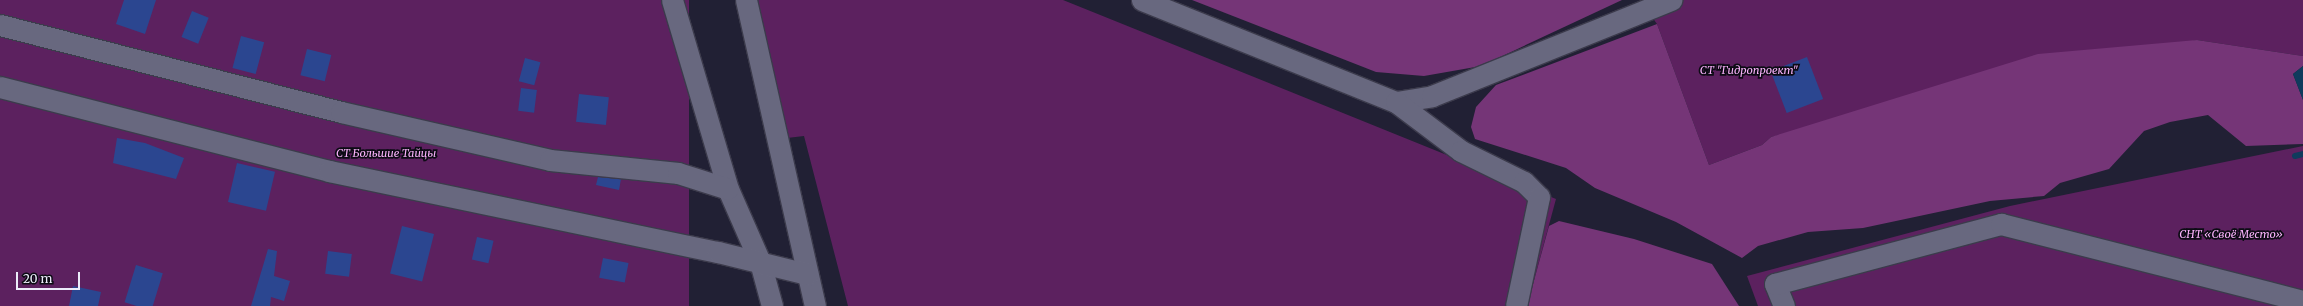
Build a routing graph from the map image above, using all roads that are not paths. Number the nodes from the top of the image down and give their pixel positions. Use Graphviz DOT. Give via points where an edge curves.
graph roads {
  1 [pos="672,0"];
  2 [pos="746,0"];
  3 [pos="1142,0"];
  4 [pos="1670,0"];
  5 [pos="0,25"];
  6 [pos="0,87"];
  7 [pos="1396,102"];
  8 [pos="728,189"];
  9 [pos="760,262"];
  10 [pos="807,274"];
  11 [pos="2303,301"];
  12 [pos="772,306"];
  13 [pos="815,306"];
  14 [pos="1516,306"];
  15 [pos="1784,306"];
  1 -- 8 [label="street"];
  2 -- 10 [label="street"];
  3 -- 7 [label="street"];
  4 -- 7 [label="street" via="1432,96"];
  5 -- 8 [label="street" via="550,160 678,173"];
  6 -- 9 [label="street" via="329,171"];
  7 -- 14 [label="street" via="1461,151 1524,182 1539,197"];
  8 -- 9 [label="street"];
  9 -- 10 [label="street"];
  9 -- 12 [label="street"];
  10 -- 13 [label="street"];
  11 -- 15 [label="street" via="2001,224 1775,284"];
}
